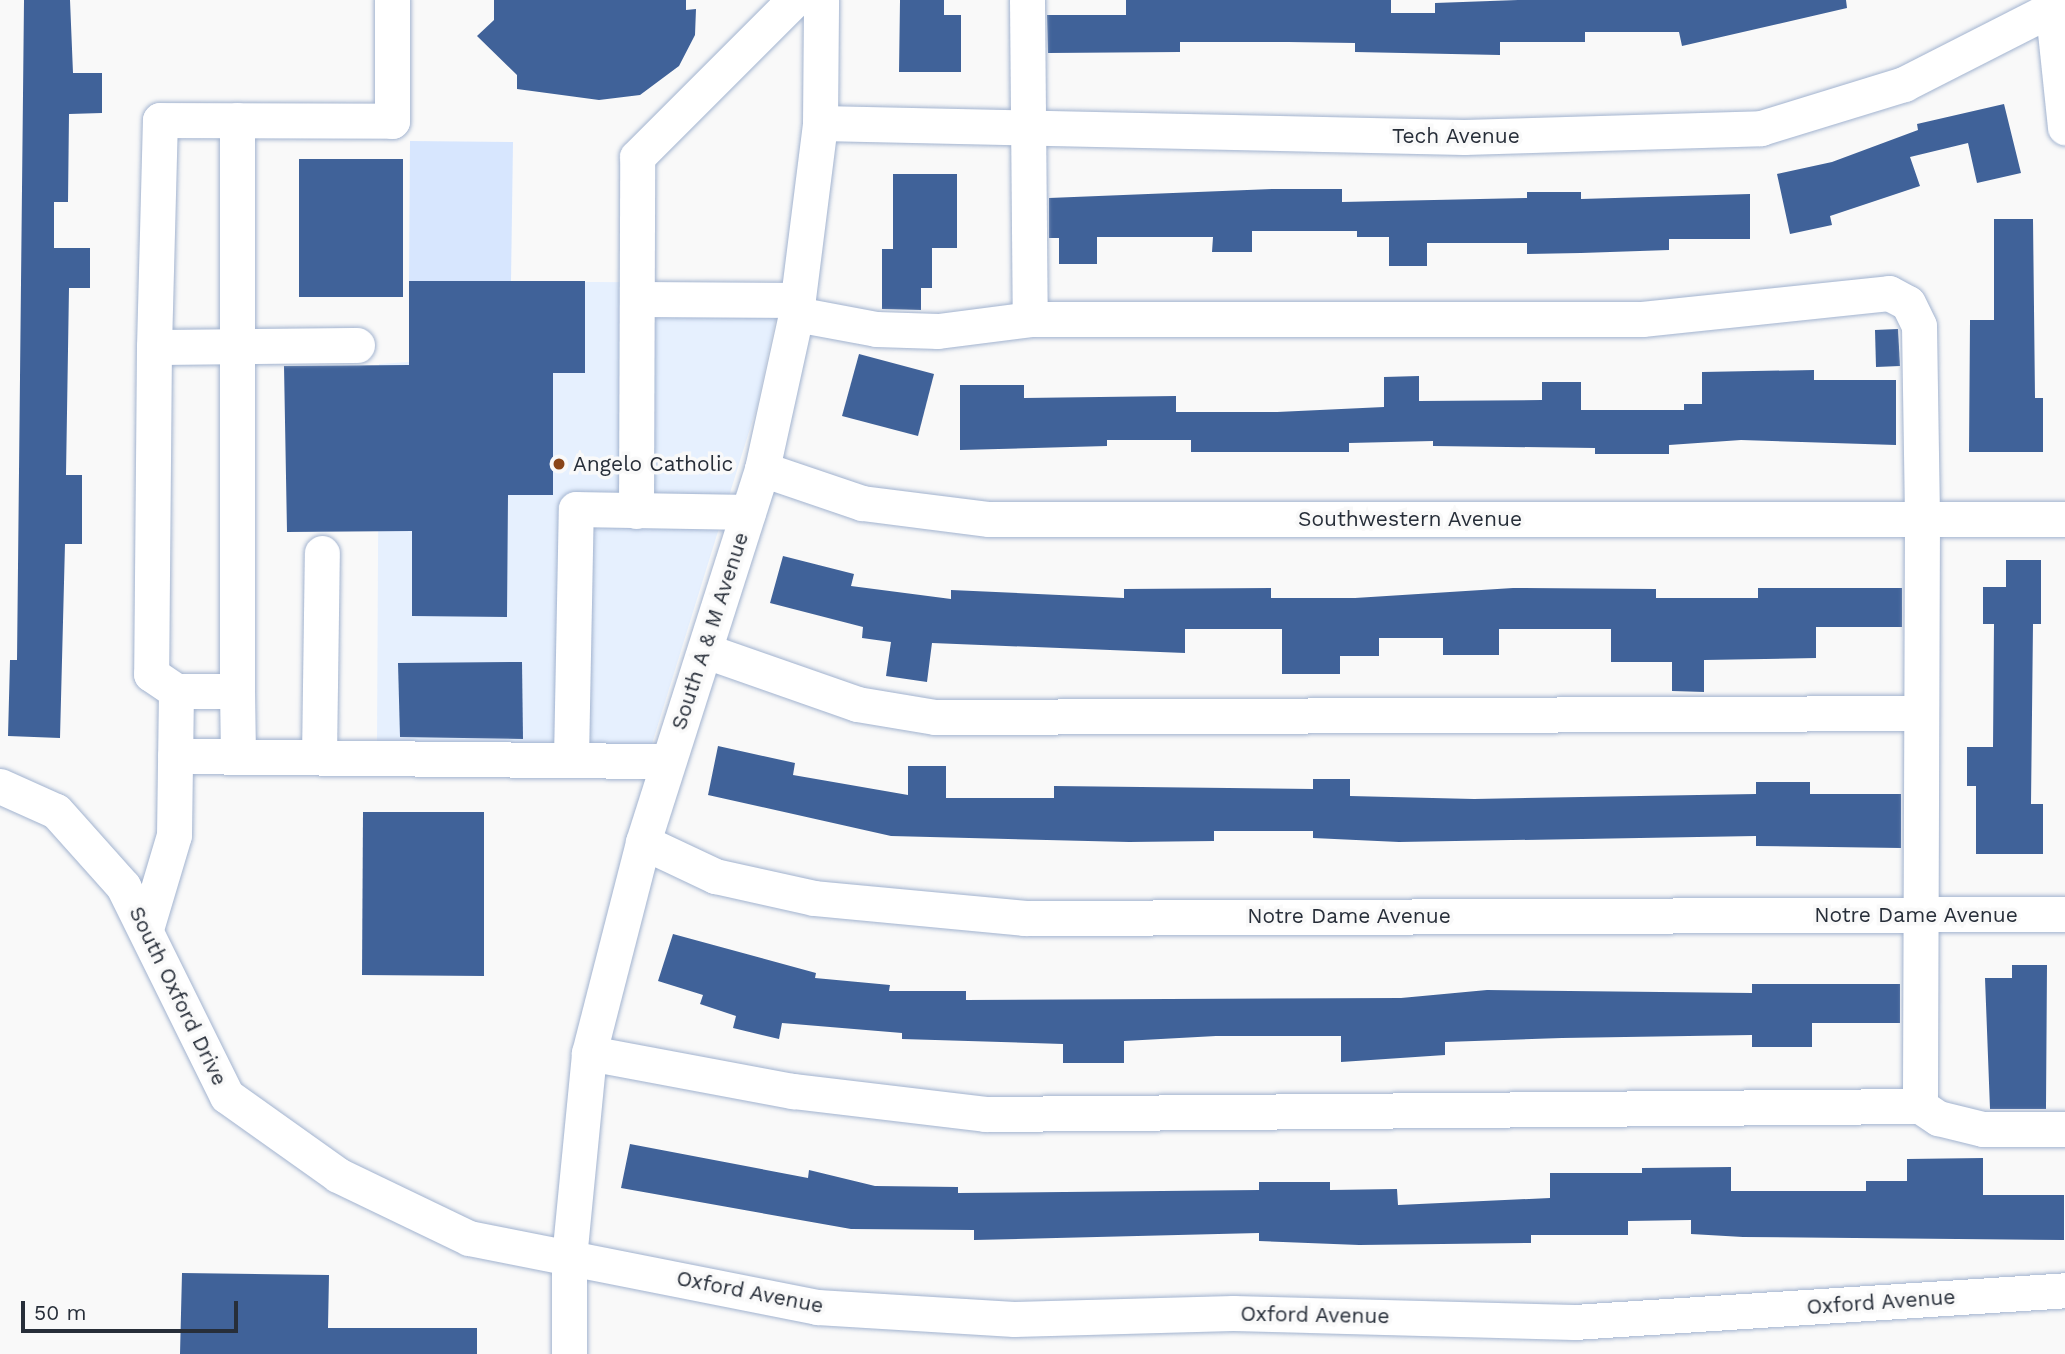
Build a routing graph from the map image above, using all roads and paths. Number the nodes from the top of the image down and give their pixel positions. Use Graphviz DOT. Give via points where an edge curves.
graph roads {
  1 [pos="392,0"];
  2 [pos="793,0"];
  3 [pos="821,0"];
  4 [pos="1027,0"];
  5 [pos="2059,7"];
  6 [pos="237,120"];
  7 [pos="820,123"];
  8 [pos="1027,127"];
  9 [pos="2065,127"];
  10 [pos="638,299"];
  11 [pos="797,307"];
  12 [pos="1030,319"];
  13 [pos="357,345"];
  14 [pos="153,347"];
  15 [pos="237,348"];
  16 [pos="762,469"];
  17 [pos="636,511"];
  18 [pos="748,512"];
  19 [pos="1923,519"];
  20 [pos="2065,519"];
  21 [pos="322,553"];
  22 [pos="706,651"];
  23 [pos="176,691"];
  24 [pos="237,691"];
  25 [pos="1921,713"];
  26 [pos="176,756"];
  27 [pos="238,756"];
  28 [pos="318,757"];
  29 [pos="571,759"];
  30 [pos="668,761"];
  31 [pos="0,786"];
  32 [pos="643,842"];
  33 [pos="2065,914"];
  34 [pos="1920,915"];
  35 [pos="146,929"];
  36 [pos="589,1053"];
  37 [pos="1920,1106"];
  38 [pos="2065,1129"];
  39 [pos="569,1258"];
  40 [pos="2065,1290"];
  41 [pos="569,1354"];
  1 -- 6 [label="street" via="392,121"];
  2 -- 10 [label="street" via="637,157"];
  3 -- 7 [label="street, South A & M Avenue"];
  4 -- 8 [label="street"];
  5 -- 8 [label="street, Tech Avenue" via="1904,84 1761,128 1464,138"];
  5 -- 9 [label="street"];
  6 -- 14 [label="street" via="160,120"];
  6 -- 15 [label="street"];
  7 -- 8 [label="street, Tech Avenue"];
  7 -- 11 [label="street, South A & M Avenue"];
  8 -- 12 [label="street"];
  10 -- 11 [label="street"];
  10 -- 17 [label="street"];
  11 -- 12 [label="street" via="876,330 938,331"];
  11 -- 16 [label="street, South A & M Avenue"];
  12 -- 19 [label="street" via="1642,319 1889,293 1908,303 1919,326"];
  13 -- 15 [label="street"];
  14 -- 15 [label="street"];
  14 -- 23 [label="street" via="151,674"];
  15 -- 24 [label="street"];
  16 -- 18 [label="street, South A & M Avenue"];
  16 -- 19 [label="street, Southwestern Avenue" via="862,503 989,519"];
  17 -- 18 [label="street"];
  17 -- 29 [label="street" via="576,509"];
  18 -- 22 [label="street, South A & M Avenue"];
  19 -- 20 [label="street, Southwestern Avenue"];
  19 -- 25 [label="street"];
  21 -- 28 [label="street"];
  22 -- 25 [label="street" via="858,704 935,717"];
  22 -- 30 [label="street, South A & M Avenue"];
  23 -- 24 [label="street"];
  23 -- 26 [label="street"];
  24 -- 27 [label="street"];
  25 -- 34 [label="street"];
  26 -- 27 [label="street"];
  26 -- 35 [label="street" via="174,835"];
  27 -- 28 [label="street"];
  28 -- 29 [label="street"];
  29 -- 30 [label="street"];
  30 -- 32 [label="street, South A & M Avenue"];
  31 -- 35 [label="street, South Oxford Drive" via="56,811 123,886"];
  32 -- 34 [label="street, Notre Dame Avenue" via="715,876 814,898 1024,918"];
  32 -- 36 [label="street, South A & M Avenue"];
  33 -- 34 [label="street, Notre Dame Avenue"];
  34 -- 37 [label="street"];
  35 -- 39 [label="street, South Oxford Drive" via="227,1096 338,1175 469,1238"];
  36 -- 37 [label="street" via="818,1095 985,1114"];
  36 -- 39 [label="street, South A & M Avenue"];
  37 -- 38 [label="street" via="1938,1118 1983,1129"];
  39 -- 40 [label="street, Oxford Avenue" via="817,1307 1014,1319 1233,1313 1574,1322"];
  39 -- 41 [label="street, South A & M Avenue"];
}
